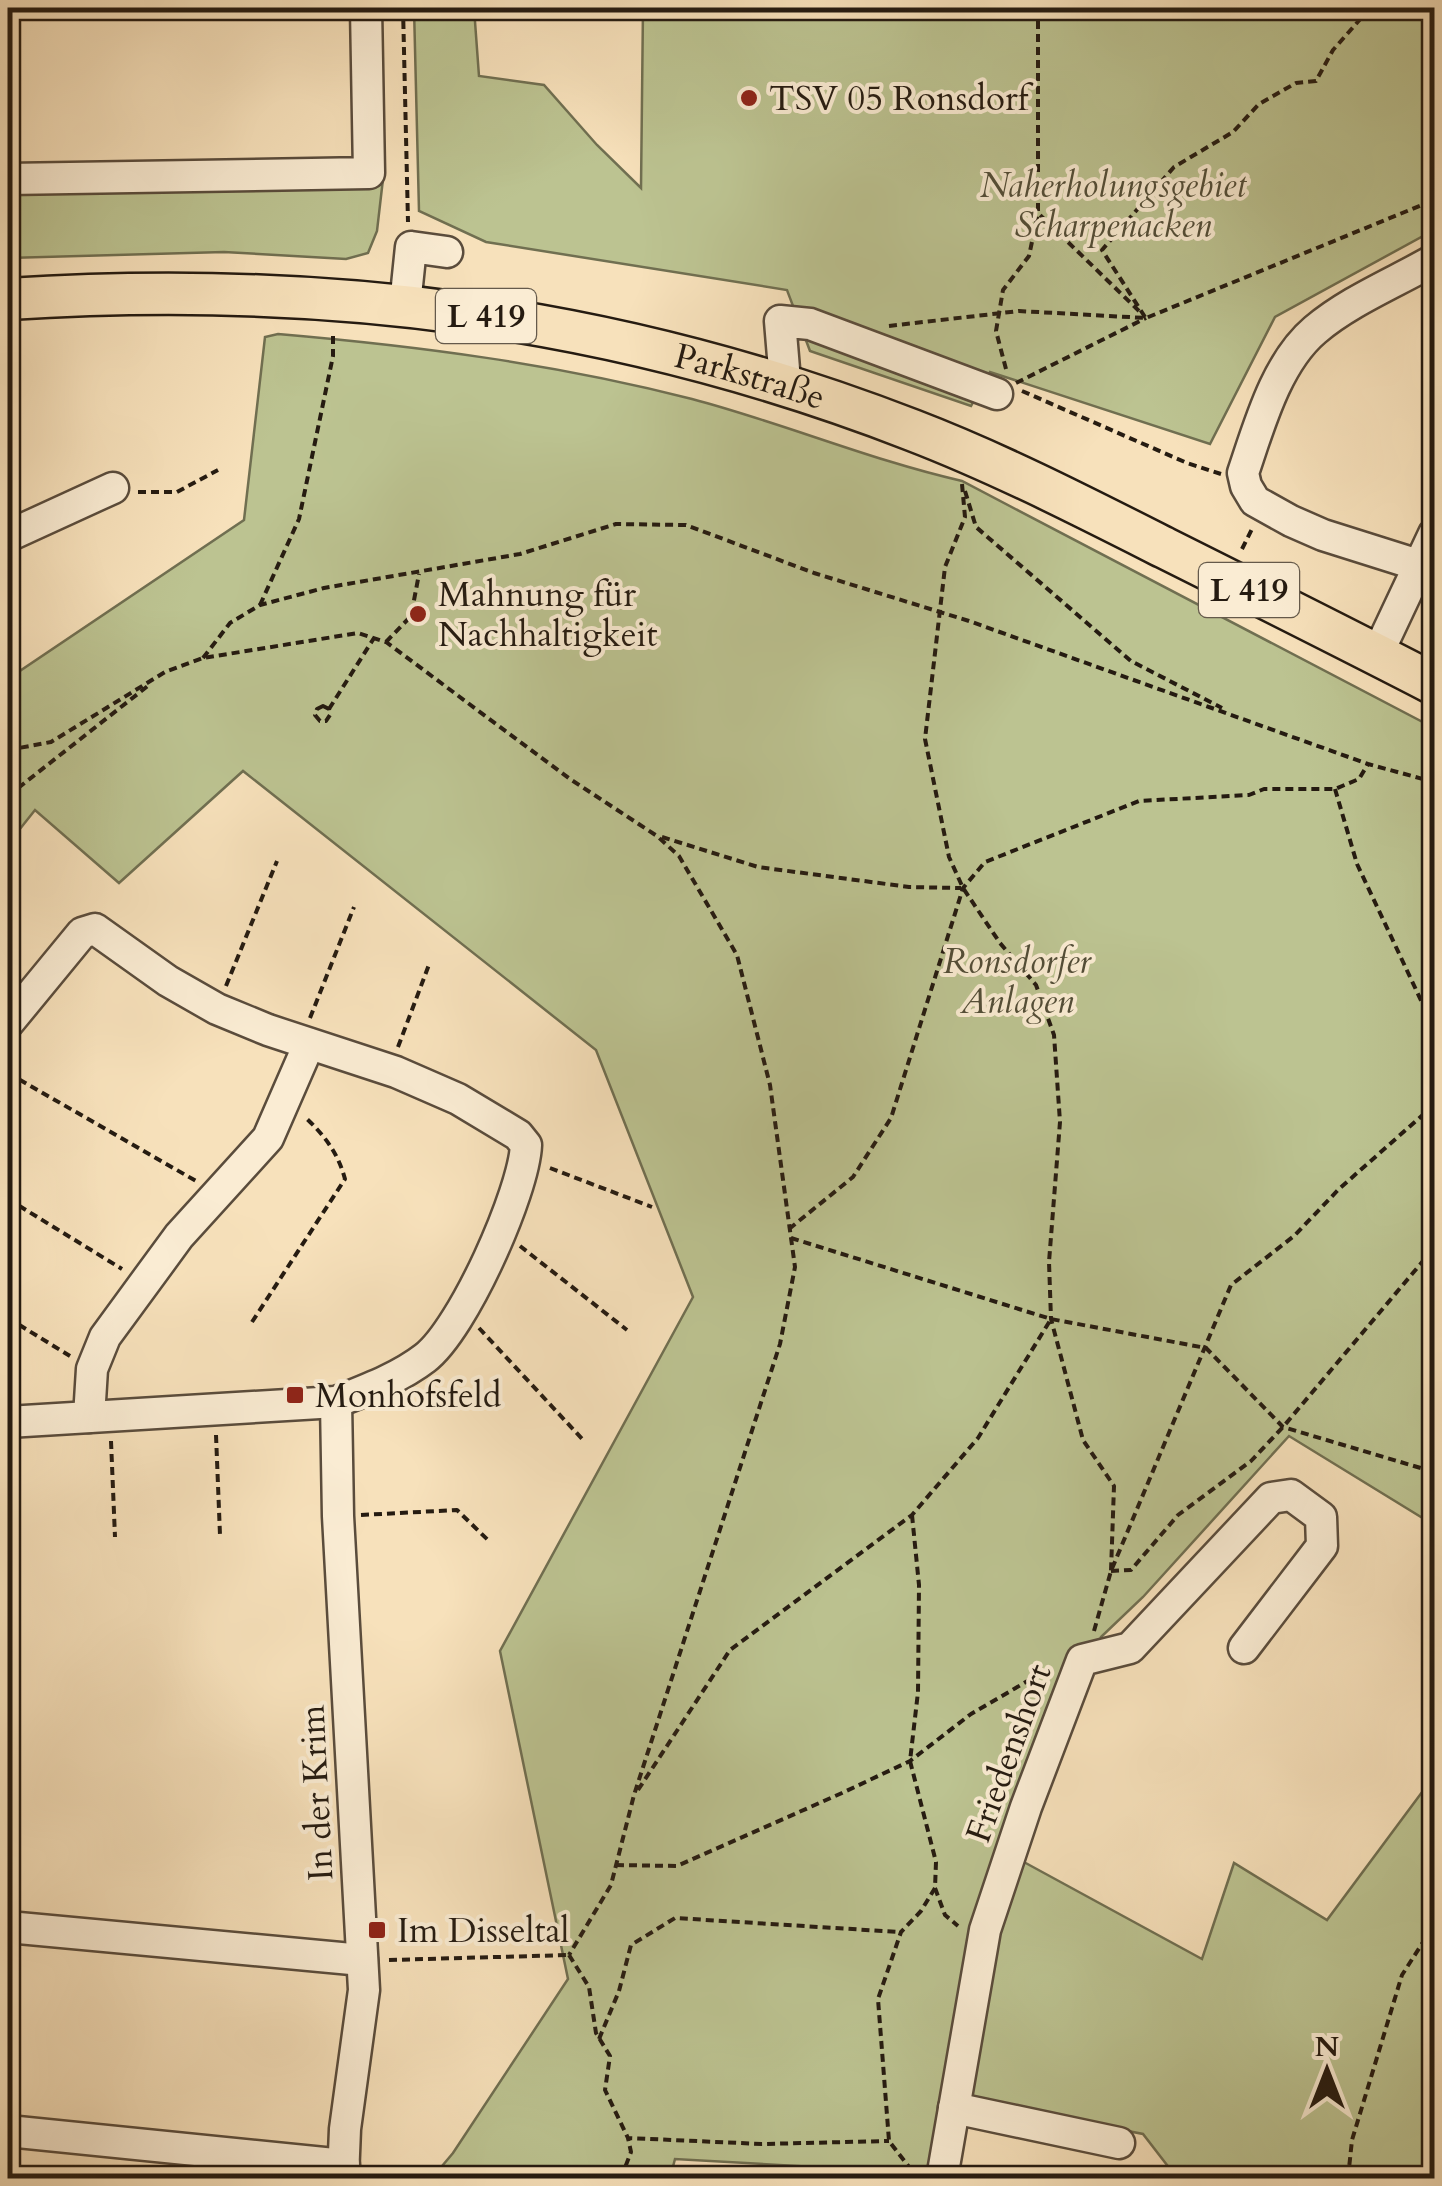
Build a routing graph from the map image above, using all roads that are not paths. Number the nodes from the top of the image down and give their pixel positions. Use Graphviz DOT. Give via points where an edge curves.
graph roads {
  1 [pos="366,8"];
  2 [pos="8,179"];
  3 [pos="447,252"];
  4 [pos="1434,260"];
  5 [pos="8,299"];
  6 [pos="405,305"];
  7 [pos="780,384"];
  8 [pos="1004,390"];
  9 [pos="112,488"];
  10 [pos="1434,534"];
  11 [pos="8,536"];
  12 [pos="1427,568"];
  13 [pos="1377,655"];
  14 [pos="1434,684"];
  15 [pos="8,1022"];
  16 [pos="305,1043"];
  17 [pos="336,1402"];
  18 [pos="100,1417"];
  19 [pos="8,1422"];
  20 [pos="1244,1648"];
  21 [pos="8,1927"];
  22 [pos="362,1960"];
  23 [pos="954,2108"];
  24 [pos="8,2131"];
  25 [pos="1119,2143"];
  26 [pos="343,2172"];
  27 [pos="942,2178"];
  1 -- 2 [label="street" via="369,173"];
  3 -- 6 [label="street" via="412,247"];
  4 -- 12 [label="street" via="1332,318 1301,345 1243,473 1256,501 1291,522"];
  5 -- 6 [label="main road, Parkstraße / L 419" via="243,292"];
  6 -- 7 [label="main road, Parkstraße / L 419" via="614,339"];
  7 -- 8 [label="street" via="780,321 810,324"];
  7 -- 13 [label="main road, Parkstraße / L 419" via="970,454"];
  9 -- 11 [label="street"];
  10 -- 12 [label="street"];
  12 -- 13 [label="street"];
  13 -- 14 [label="main road, Parkstraße / L 419"];
  15 -- 16 [label="street" via="82,933 95,929 216,1008"];
  16 -- 17 [label="street" via="458,1099 526,1145 500,1230 463,1310 427,1357"];
  16 -- 18 [label="street" via="268,1138 179,1236 105,1338 92,1369"];
  17 -- 18 [label="street"];
  17 -- 22 [label="street, In der Krim"];
  18 -- 19 [label="street"];
  20 -- 23 [label="street, Friedenshort" via="1322,1546 1321,1517 1291,1495 1271,1498 1130,1648 1082,1660 983,1942"];
  21 -- 22 [label="street"];
  22 -- 26 [label="street, In der Krim"];
  23 -- 25 [label="street"];
  23 -- 27 [label="street, Friedenshort"];
  24 -- 26 [label="street"];
}
